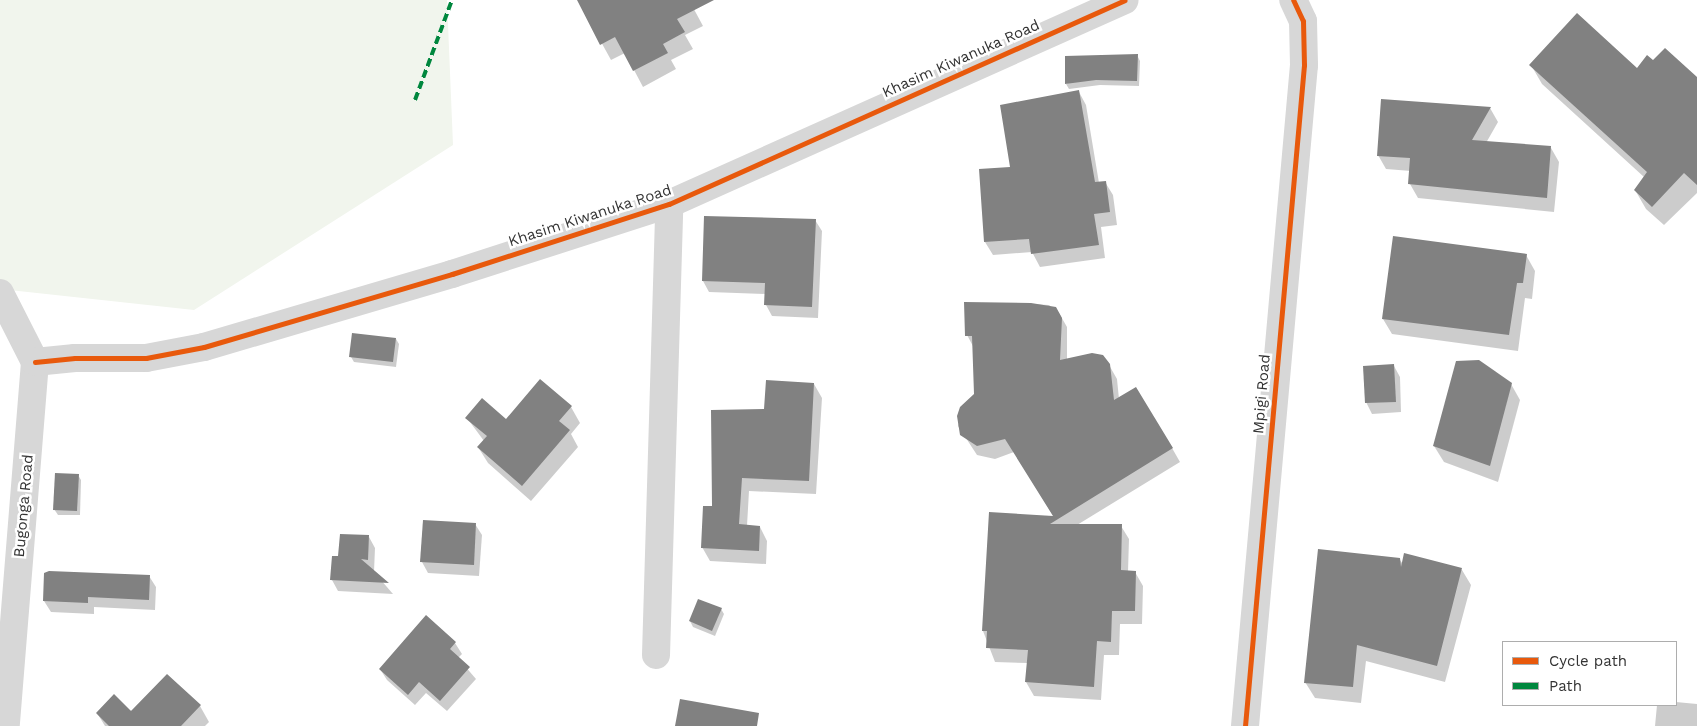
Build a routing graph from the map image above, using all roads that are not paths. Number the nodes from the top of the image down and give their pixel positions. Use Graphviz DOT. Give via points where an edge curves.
graph roads {
  1 [pos="1124,0"];
  2 [pos="1293,0"];
  3 [pos="668,204"];
  4 [pos="0,293"];
  5 [pos="35,362"];
  6 [pos="656,655"];
  7 [pos="6,726"];
  8 [pos="1244,726"];
  1 -- 3 [label="street, Khasim Kiwanuka Road"];
  2 -- 8 [label="street, Mpigi Road" via="1303,21 1304,65"];
  3 -- 5 [label="street, Khasim Kiwanuka Road" via="452,274 204,347 146,358 75,358"];
  3 -- 6 [label="street"];
  4 -- 5 [label="street"];
  5 -- 7 [label="street, Bugonga Road"];
}
